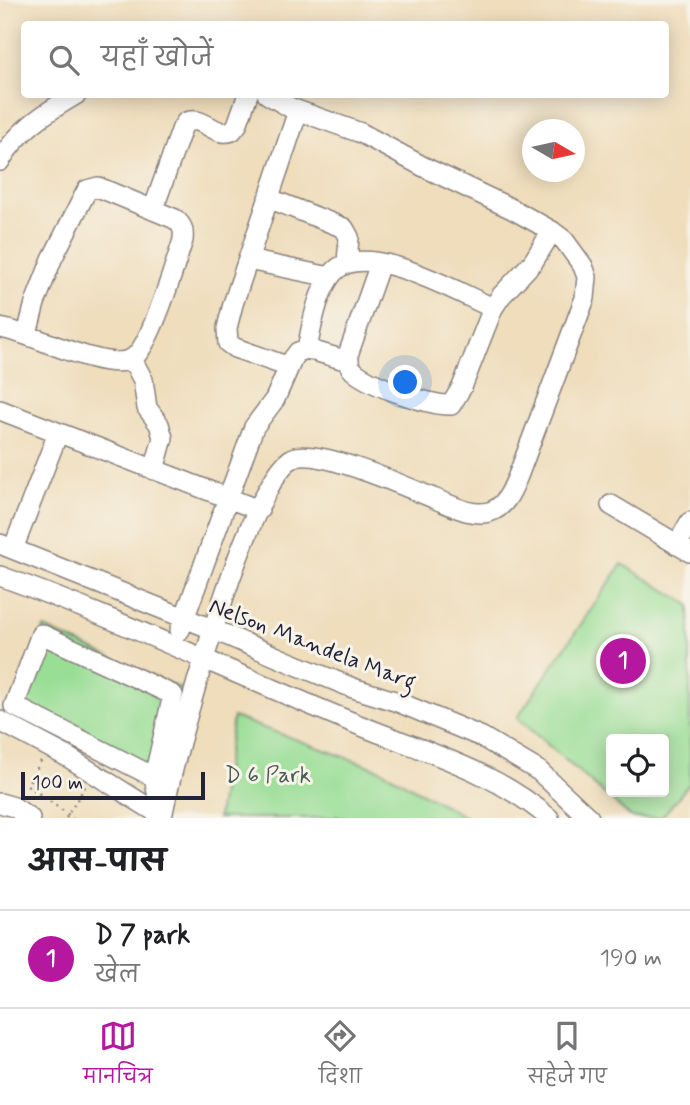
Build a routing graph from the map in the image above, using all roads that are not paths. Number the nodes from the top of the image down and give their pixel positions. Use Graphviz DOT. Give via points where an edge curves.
graph roads {
  1 [pos="70,98"];
  2 [pos="247,98"];
  3 [pos="274,98"];
  4 [pos="298,111"];
  5 [pos="0,161"];
  6 [pos="268,198"];
  7 [pos="153,210"];
  8 [pos="552,231"];
  9 [pos="248,260"];
  10 [pos="347,263"];
  11 [pos="380,264"];
  12 [pos="330,277"];
  13 [pos="493,308"];
  14 [pos="0,328"];
  15 [pos="27,334"];
  16 [pos="307,349"];
  17 [pos="132,359"];
  18 [pos="348,361"];
  19 [pos="289,367"];
  20 [pos="0,410"];
  21 [pos="58,433"];
  22 [pos="154,470"];
  23 [pos="226,498"];
  24 [pos="611,505"];
  25 [pos="259,510"];
  26 [pos="690,522"];
  27 [pos="4,547"];
  28 [pos="683,548"];
  29 [pos="0,576"];
  30 [pos="184,619"];
  31 [pos="212,629"];
  32 [pos="174,646"];
  33 [pos="204,658"];
  34 [pos="0,721"];
  35 [pos="154,778"];
  36 [pos="0,803"];
  37 [pos="139,811"];
  38 [pos="162,817"];
  39 [pos="30,818"];
  40 [pos="549,818"];
  41 [pos="589,818"];
  1 -- 5 [label="street" via="25,129"];
  2 -- 7 [label="street" via="237,125 227,133 197,121 186,122"];
  3 -- 4 [label="street"];
  4 -- 6 [label="street"];
  4 -- 8 [label="street" via="361,133"];
  6 -- 9 [label="street"];
  6 -- 10 [label="street" via="344,228 349,237"];
  7 -- 15 [label="street" via="98,187 87,190 51,259"];
  7 -- 17 [label="street" via="181,225 183,240 146,339"];
  8 -- 13 [label="street" via="533,262"];
  8 -- 25 [label="street" via="583,266 585,298 518,477 504,501 489,512 466,511 362,470 305,455 278,470"];
  9 -- 12 [label="street"];
  9 -- 19 [label="street" via="227,328 228,343"];
  10 -- 11 [label="street"];
  10 -- 12 [label="street"];
  11 -- 13 [label="street" via="420,274"];
  11 -- 18 [label="street"];
  12 -- 16 [label="street"];
  13 -- 18 [label="street" via="451,405 430,404 384,387 358,374"];
  14 -- 15 [label="street"];
  15 -- 17 [label="street" via="93,358"];
  16 -- 18 [label="street"];
  16 -- 19 [label="street" via="298,352"];
  17 -- 22 [label="street" via="143,380 148,408 162,430"];
  19 -- 23 [label="street" via="275,399 254,428"];
  20 -- 21 [label="street"];
  21 -- 22 [label="street"];
  21 -- 27 [label="street"];
  22 -- 23 [label="street"];
  23 -- 25 [label="street"];
  23 -- 30 [label="street"];
  24 -- 28 [label="street"];
  25 -- 31 [label="street"];
  26 -- 28 [label="street"];
  27 -- 30 [label="street, Nelson Mandela Marg"];
  29 -- 32 [label="street"];
  30 -- 31 [label="street, Nelson Mandela Marg"];
  30 -- 32 [label="street"];
  31 -- 33 [label="street"];
  31 -- 41 [label="street, Nelson Mandela Marg" via="482,737 539,771"];
  32 -- 33 [label="street"];
  33 -- 38 [label="street"];
  33 -- 40 [label="street" via="486,775"];
  34 -- 37 [label="street" via="65,756"];
  35 -- 35 [label="street" via="173,695 41,634 14,706"];
  35 -- 38 [label="street"];
  36 -- 39 [label="street"];
  37 -- 38 [label="street"];
}
